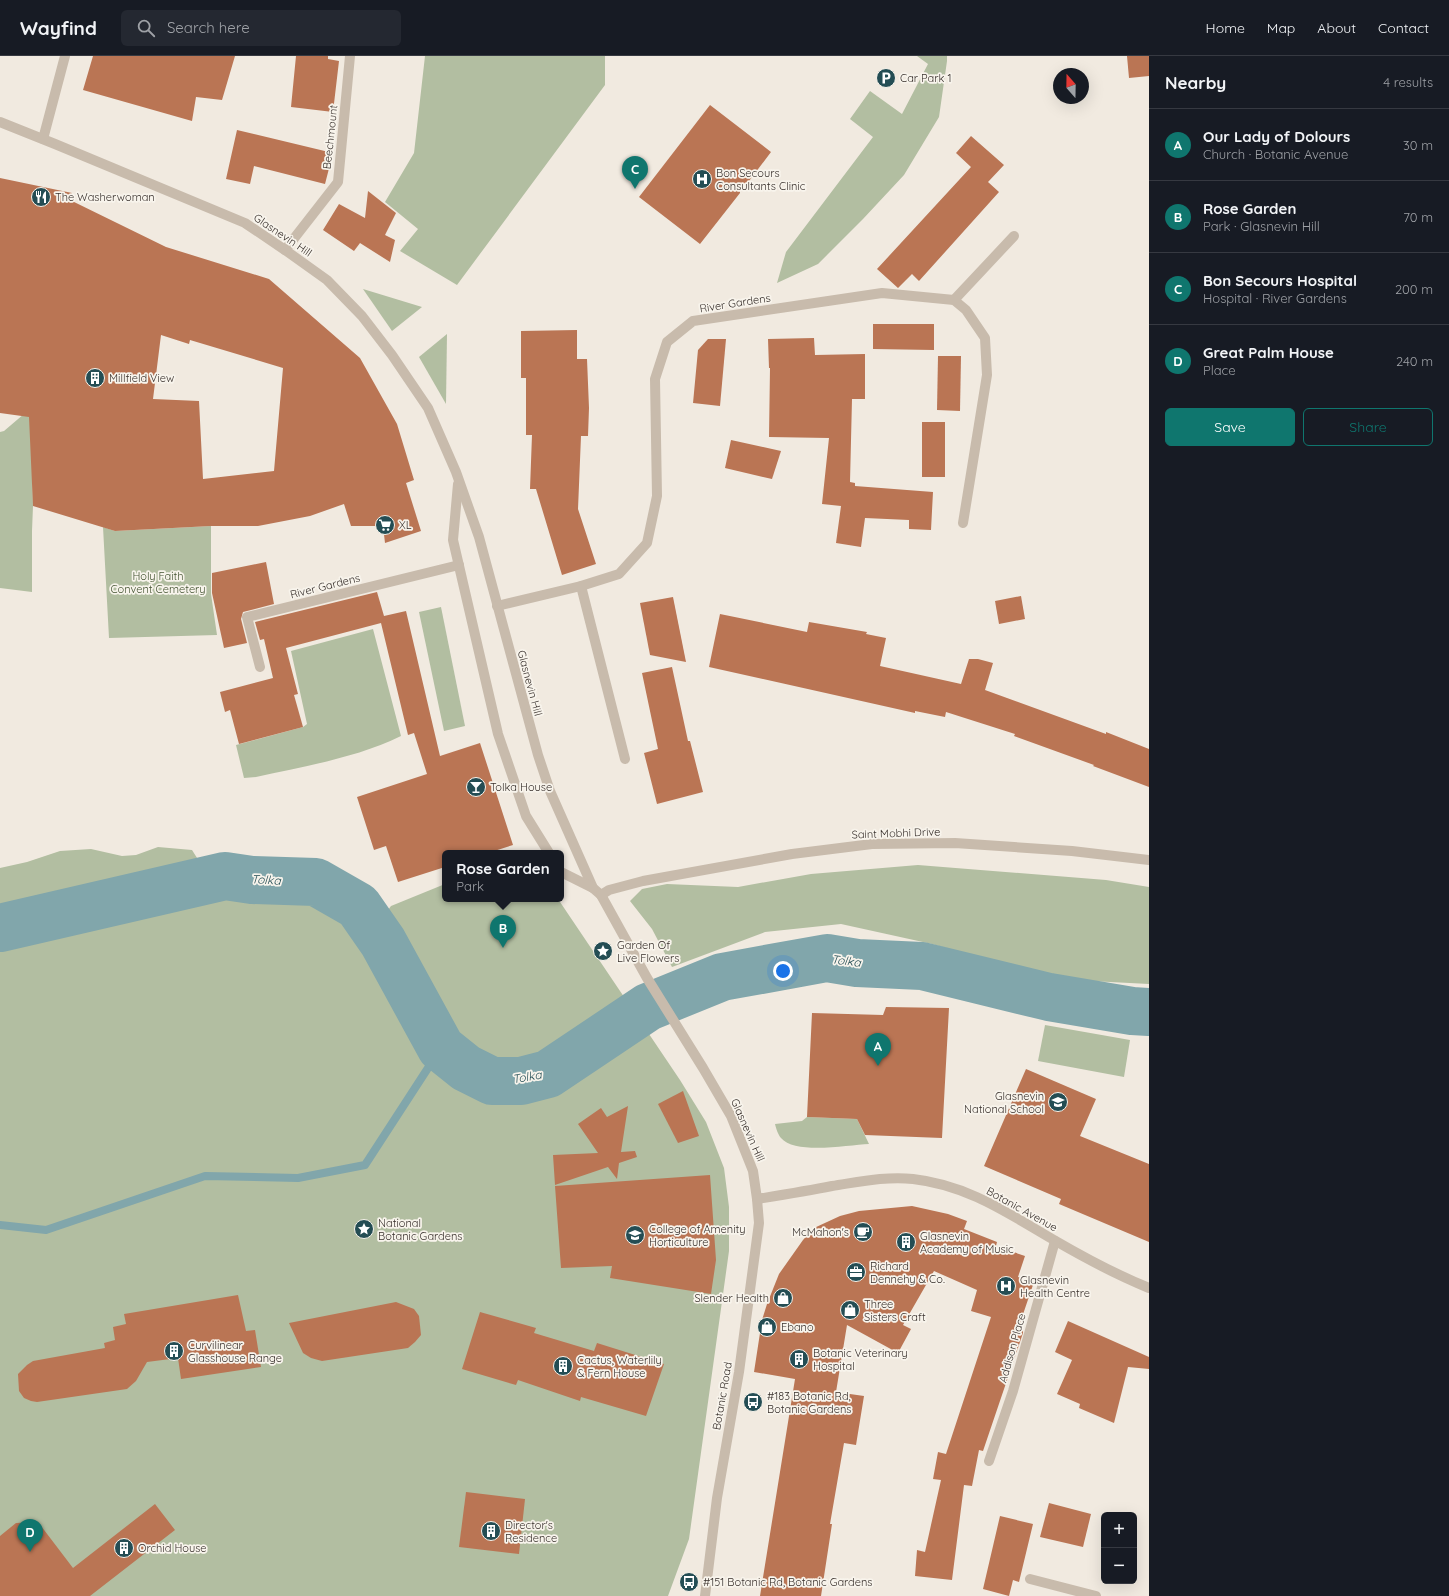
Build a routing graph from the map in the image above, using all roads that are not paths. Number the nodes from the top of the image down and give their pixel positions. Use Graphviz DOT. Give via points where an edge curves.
graph roads {
  1 [pos="65,56"];
  2 [pos="350,56"];
  3 [pos="0,122"];
  4 [pos="43,139"];
  5 [pos="1014,236"];
  6 [pos="285,250"];
  7 [pos="954,300"];
  8 [pos="459,479"];
  9 [pos="963,522"];
  10 [pos="459,565"];
  11 [pos="581,586"];
  12 [pos="497,606"];
  13 [pos="260,667"];
  14 [pos="625,759"];
  15 [pos="547,850"];
  16 [pos="1149,860"];
  17 [pos="564,874"];
  18 [pos="593,888"];
  19 [pos="601,895"];
  20 [pos="757,1199"];
  21 [pos="1055,1240"];
  22 [pos="1149,1288"];
  23 [pos="989,1461"];
  24 [pos="1030,1579"];
  25 [pos="705,1596"];
  26 [pos="1096,1596"];
  1 -- 4 [label="street"];
  2 -- 6 [label="street, Beechmount" via="338,182"];
  3 -- 4 [label="street, Glasnevin Hill"];
  4 -- 6 [label="street, Glasnevin Hill" via="245,223"];
  5 -- 7 [label="street"];
  6 -- 8 [label="street, Glasnevin Hill" via="327,280 362,316 392,355 428,408"];
  7 -- 9 [label="street" via="966,310 985,338 988,375"];
  7 -- 11 [label="street, River Gardens" via="882,293 693,321 667,342 655,379 657,496 647,543 620,574"];
  8 -- 10 [label="street, Glasnevin Hill" via="453,540"];
  8 -- 12 [label="street, Glasnevin Hill" via="479,537"];
  10 -- 13 [label="street, River Gardens" via="247,617"];
  10 -- 15 [label="street, Glasnevin Hill" via="498,734 526,816"];
  11 -- 12 [label="street, River Gardens"];
  11 -- 14 [label="street"];
  12 -- 18 [label="street, Glasnevin Hill" via="550,791"];
  16 -- 19 [label="street, Saint Mobhi Drive" via="1061,850 955,843 872,844 792,854 650,879 609,890"];
  17 -- 18 [label="street, Glasnevin Hill"];
  18 -- 19 [label="street, Glasnevin Hill"];
  19 -- 20 [label="street, Glasnevin Hill" via="647,978 731,1116 753,1171"];
  20 -- 21 [label="street, Botanic Avenue" via="881,1179 913,1179 948,1185 981,1199"];
  20 -- 25 [label="street, Botanic Road" via="759,1223 748,1310 717,1498"];
  21 -- 22 [label="street, Botanic Avenue"];
  21 -- 23 [label="street, Addison Place" via="1013,1391"];
  24 -- 26 [label="street"];
}
